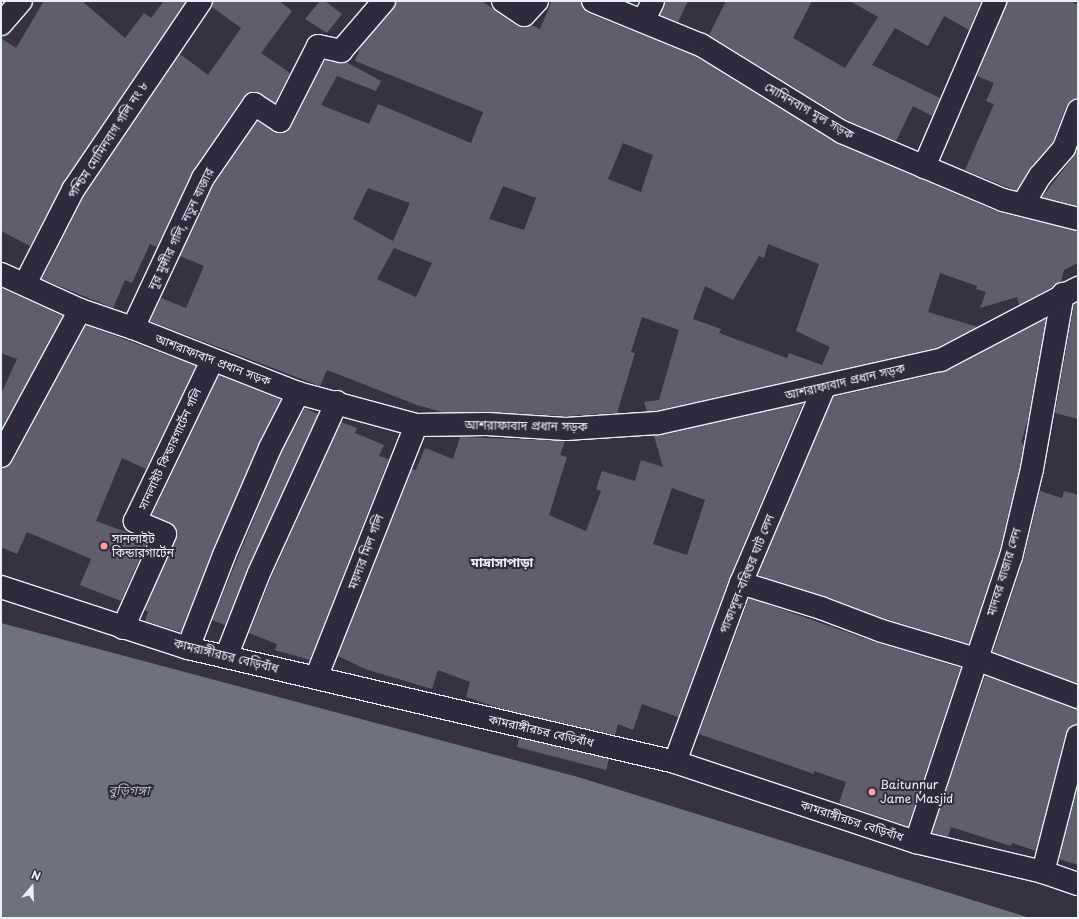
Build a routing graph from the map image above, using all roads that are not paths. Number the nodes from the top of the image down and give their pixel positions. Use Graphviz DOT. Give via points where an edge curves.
graph roads {
  1 [pos="21,1"];
  2 [pos="201,1"];
  3 [pos="384,1"];
  4 [pos="503,1"];
  5 [pos="537,1"];
  6 [pos="593,1"];
  7 [pos="653,1"];
  8 [pos="995,1"];
  9 [pos="643,21"];
  10 [pos="1,24"];
  11 [pos="1078,111"];
  12 [pos="924,167"];
  13 [pos="1024,204"];
  14 [pos="1078,219"];
  15 [pos="1,274"];
  16 [pos="25,284"];
  17 [pos="1070,291"];
  18 [pos="80,310"];
  19 [pos="133,328"];
  20 [pos="212,361"];
  21 [pos="824,387"];
  22 [pos="298,393"];
  23 [pos="337,402"];
  24 [pos="416,425"];
  25 [pos="1,456"];
  26 [pos="741,583"];
  27 [pos="1,587"];
  28 [pos="123,628"];
  29 [pos="188,648"];
  30 [pos="226,657"];
  31 [pos="976,659"];
  32 [pos="316,678"];
  33 [pos="1078,697"];
  34 [pos="1078,736"];
  35 [pos="675,762"];
  36 [pos="916,842"];
  37 [pos="1043,872"];
  38 [pos="1078,884"];
  1 -- 10 [label="street"];
  2 -- 16 [label="street, পশ্চিম মোমিনবাগ গলি নং ৮" via="73,190"];
  3 -- 19 [label="street, নূর মুন্সীর গলি, নতুন বাজার" via="341,51 318,46 280,121 254,104 203,178"];
  4 -- 5 [label="street" via="524,15"];
  6 -- 9 [label="street, মোমিনবাগ মূল সড়ক"];
  7 -- 9 [label="street"];
  8 -- 12 [label="street"];
  9 -- 12 [label="street, মোমিনবাগ মূল সড়ক" via="701,45 842,132"];
  11 -- 13 [label="street" via="1064,148 1040,176"];
  12 -- 13 [label="street, মোমিনবাগ মূল সড়ক" via="1003,200"];
  13 -- 14 [label="street, মোমিনবাগ মূল সড়ক"];
  15 -- 16 [label="street, আশরাফাবাদ প্রধান সড়ক"];
  16 -- 18 [label="street, আশরাফাবাদ প্রধান সড়ক"];
  17 -- 21 [label="street, আশরাফাবাদ প্রধান সড়ক" via="941,360"];
  17 -- 31 [label="street, মাদবর বাজার লেন" via="1032,469 1010,556"];
  18 -- 19 [label="street, আশরাফাবাদ প্রধান সড়ক"];
  18 -- 25 [label="street"];
  19 -- 20 [label="street, আশরাফাবাদ প্রধান সড়ক"];
  20 -- 22 [label="street, আশরাফাবাদ প্রধান সড়ক"];
  20 -- 28 [label="street, সানলাইট কিন্ডারগার্টেন গলি" via="135,521 165,534"];
  21 -- 24 [label="street, আশরাফাবাদ প্রধান সড়ক" via="658,423 566,429 487,424"];
  21 -- 26 [label="street, পাকাপুল-বরিশুর ঘাট লেন"];
  22 -- 23 [label="street, আশরাফাবাদ প্রধান সড়ক"];
  22 -- 29 [label="street" via="270,448"];
  23 -- 24 [label="street, আশরাফাবাদ প্রধান সড়ক"];
  23 -- 30 [label="street" via="259,573"];
  24 -- 32 [label="street, ময়দার মিল গলি"];
  26 -- 31 [label="street" via="821,608 882,631"];
  26 -- 35 [label="street, পাকাপুল-বরিশুর ঘাট লেন"];
  27 -- 28 [label="street, কামরাঙ্গীরচর বেড়িবাঁধ"];
  28 -- 29 [label="street, কামরাঙ্গীরচর বেড়িবাঁধ"];
  29 -- 30 [label="street, কামরাঙ্গীরচর বেড়িবাঁধ"];
  30 -- 32 [label="street, কামরাঙ্গীরচর বেড়িবাঁধ"];
  31 -- 33 [label="street"];
  31 -- 36 [label="street, মাদবর বাজার লেন"];
  32 -- 35 [label="street, কামরাঙ্গীরচর বেড়িবাঁধ"];
  34 -- 37 [label="street"];
  35 -- 36 [label="street, কামরাঙ্গীরচর বেড়িবাঁধ"];
  36 -- 37 [label="street, কামরাঙ্গীরচর বেড়িবাঁধ"];
  37 -- 38 [label="street, কামরাঙ্গীরচর বেড়িবাঁধ"];
}
